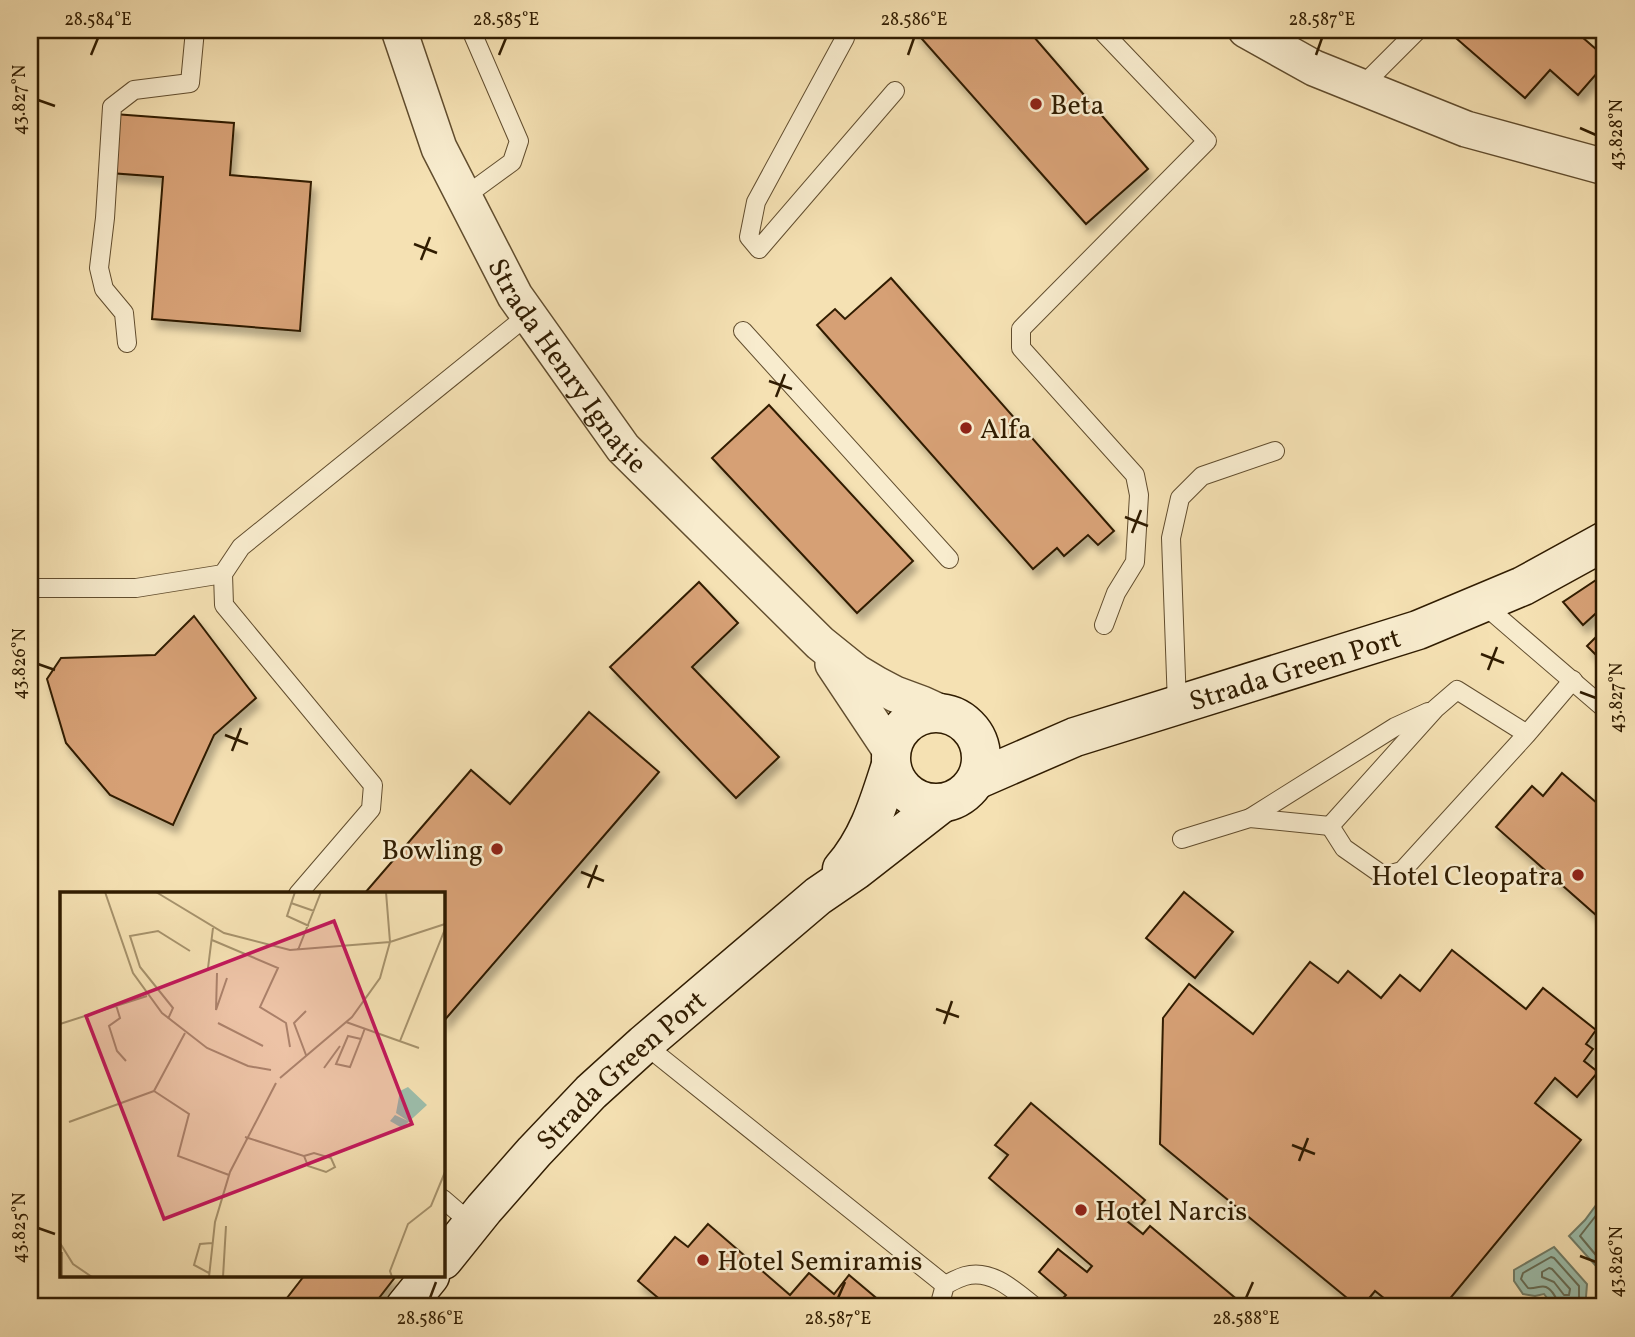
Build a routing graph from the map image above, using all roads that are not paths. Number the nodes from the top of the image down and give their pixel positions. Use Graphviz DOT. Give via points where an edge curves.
graph roads {
  1 [pos="195,30"];
  2 [pos="399,30"];
  3 [pos="471,30"];
  4 [pos="1101,30"];
  5 [pos="1246,30"];
  6 [pos="1418,30"];
  7 [pos="845,38"];
  8 [pos="1361,87"];
  9 [pos="895,91"];
  10 [pos="1605,167"];
  11 [pos="464,197"];
  12 [pos="528,314"];
  13 [pos="743,331"];
  14 [pos="127,343"];
  15 [pos="1275,451"];
  16 [pos="1605,541"];
  17 [pos="949,559"];
  18 [pos="223,574"];
  19 [pos="30,588"];
  20 [pos="1483,604"];
  21 [pos="1104,625"];
  22 [pos="820,643"];
  23 [pos="1573,680"];
  24 [pos="1177,705"];
  25 [pos="1435,709"];
  26 [pos="1605,709"];
  27 [pos="944,714"];
  28 [pos="1527,734"];
  29 [pos="891,758"];
  30 [pos="976,780"];
  31 [pos="942,803"];
  32 [pos="1251,818"];
  33 [pos="1329,826"];
  34 [pos="1182,839"];
  35 [pos="301,892"];
  36 [pos="818,896"];
  37 [pos="644,1045"];
  38 [pos="444,1200"];
  39 [pos="472,1224"];
  40 [pos="444,1259"];
  41 [pos="428,1278"];
  42 [pos="945,1285"];
  43 [pos="405,1307"];
  44 [pos="939,1307"];
  45 [pos="1035,1307"];
  1 -- 14 [label="lane" via="190,83 134,90 112,107 99,268 104,289 124,313"];
  2 -- 11 [label="street, Strada Henry Ignație" via="439,148"];
  3 -- 11 [label="lane" via="519,141 512,162"];
  4 -- 21 [label="lane" via="1207,141 1021,329 1021,348 1135,475 1139,495 1135,562"];
  5 -- 8 [label="street" via="1314,68"];
  6 -- 8 [label="lane"];
  7 -- 9 [label="lane" via="756,202 748,237 758,248"];
  8 -- 10 [label="street" via="1466,129"];
  11 -- 12 [label="street, Strada Henry Ignație"];
  12 -- 18 [label="lane" via="241,547"];
  12 -- 22 [label="street, Strada Henry Ignație" via="623,448"];
  13 -- 17 [label="lane"];
  15 -- 24 [label="lane" via="1202,475 1180,498 1171,538"];
  16 -- 20 [label="street, Strada Green Port"];
  18 -- 19 [label="lane" via="136,588"];
  18 -- 35 [label="lane" via="223,605 373,785 371,809"];
  20 -- 23 [label="lane"];
  20 -- 24 [label="street, Strada Green Port" via="1418,630"];
  22 -- 27 [label="street, Strada Henry Ignație" via="876,684"];
  22 -- 29 [label="street, Strada Henry Ignație"];
  23 -- 26 [label="lane"];
  23 -- 28 [label="lane"];
  24 -- 30 [label="street, Strada Green Port" via="1075,737"];
  25 -- 28 [label="lane" via="1457,690"];
  25 -- 32 [label="lane" via="1395,727"];
  25 -- 33 [label="lane"];
  27 -- 29 [label="street" via="916,718 905,726 896,737"];
  27 -- 30 [label="street" via="968,727 976,739 981,752"];
  28 -- 33 [label="lane" via="1402,871 1384,876 1344,848"];
  29 -- 31 [label="street" via="895,778 904,790 915,798"];
  29 -- 36 [label="street, Strada Green Port" via="867,833"];
  30 -- 31 [label="street" via="956,799"];
  31 -- 36 [label="street, Strada Green Port"];
  32 -- 33 [label="lane"];
  32 -- 34 [label="lane"];
  36 -- 37 [label="street, Strada Green Port"];
  37 -- 39 [label="street, Strada Green Port" via="582,1102"];
  37 -- 42 [label="lane"];
  38 -- 39 [label="lane"];
  39 -- 40 [label="street, Strada Green Port"];
  41 -- 43 [label="street"];
  42 -- 44 [label="lane"];
  42 -- 45 [label="lane" via="968,1275 986,1276 1005,1283"];
}
